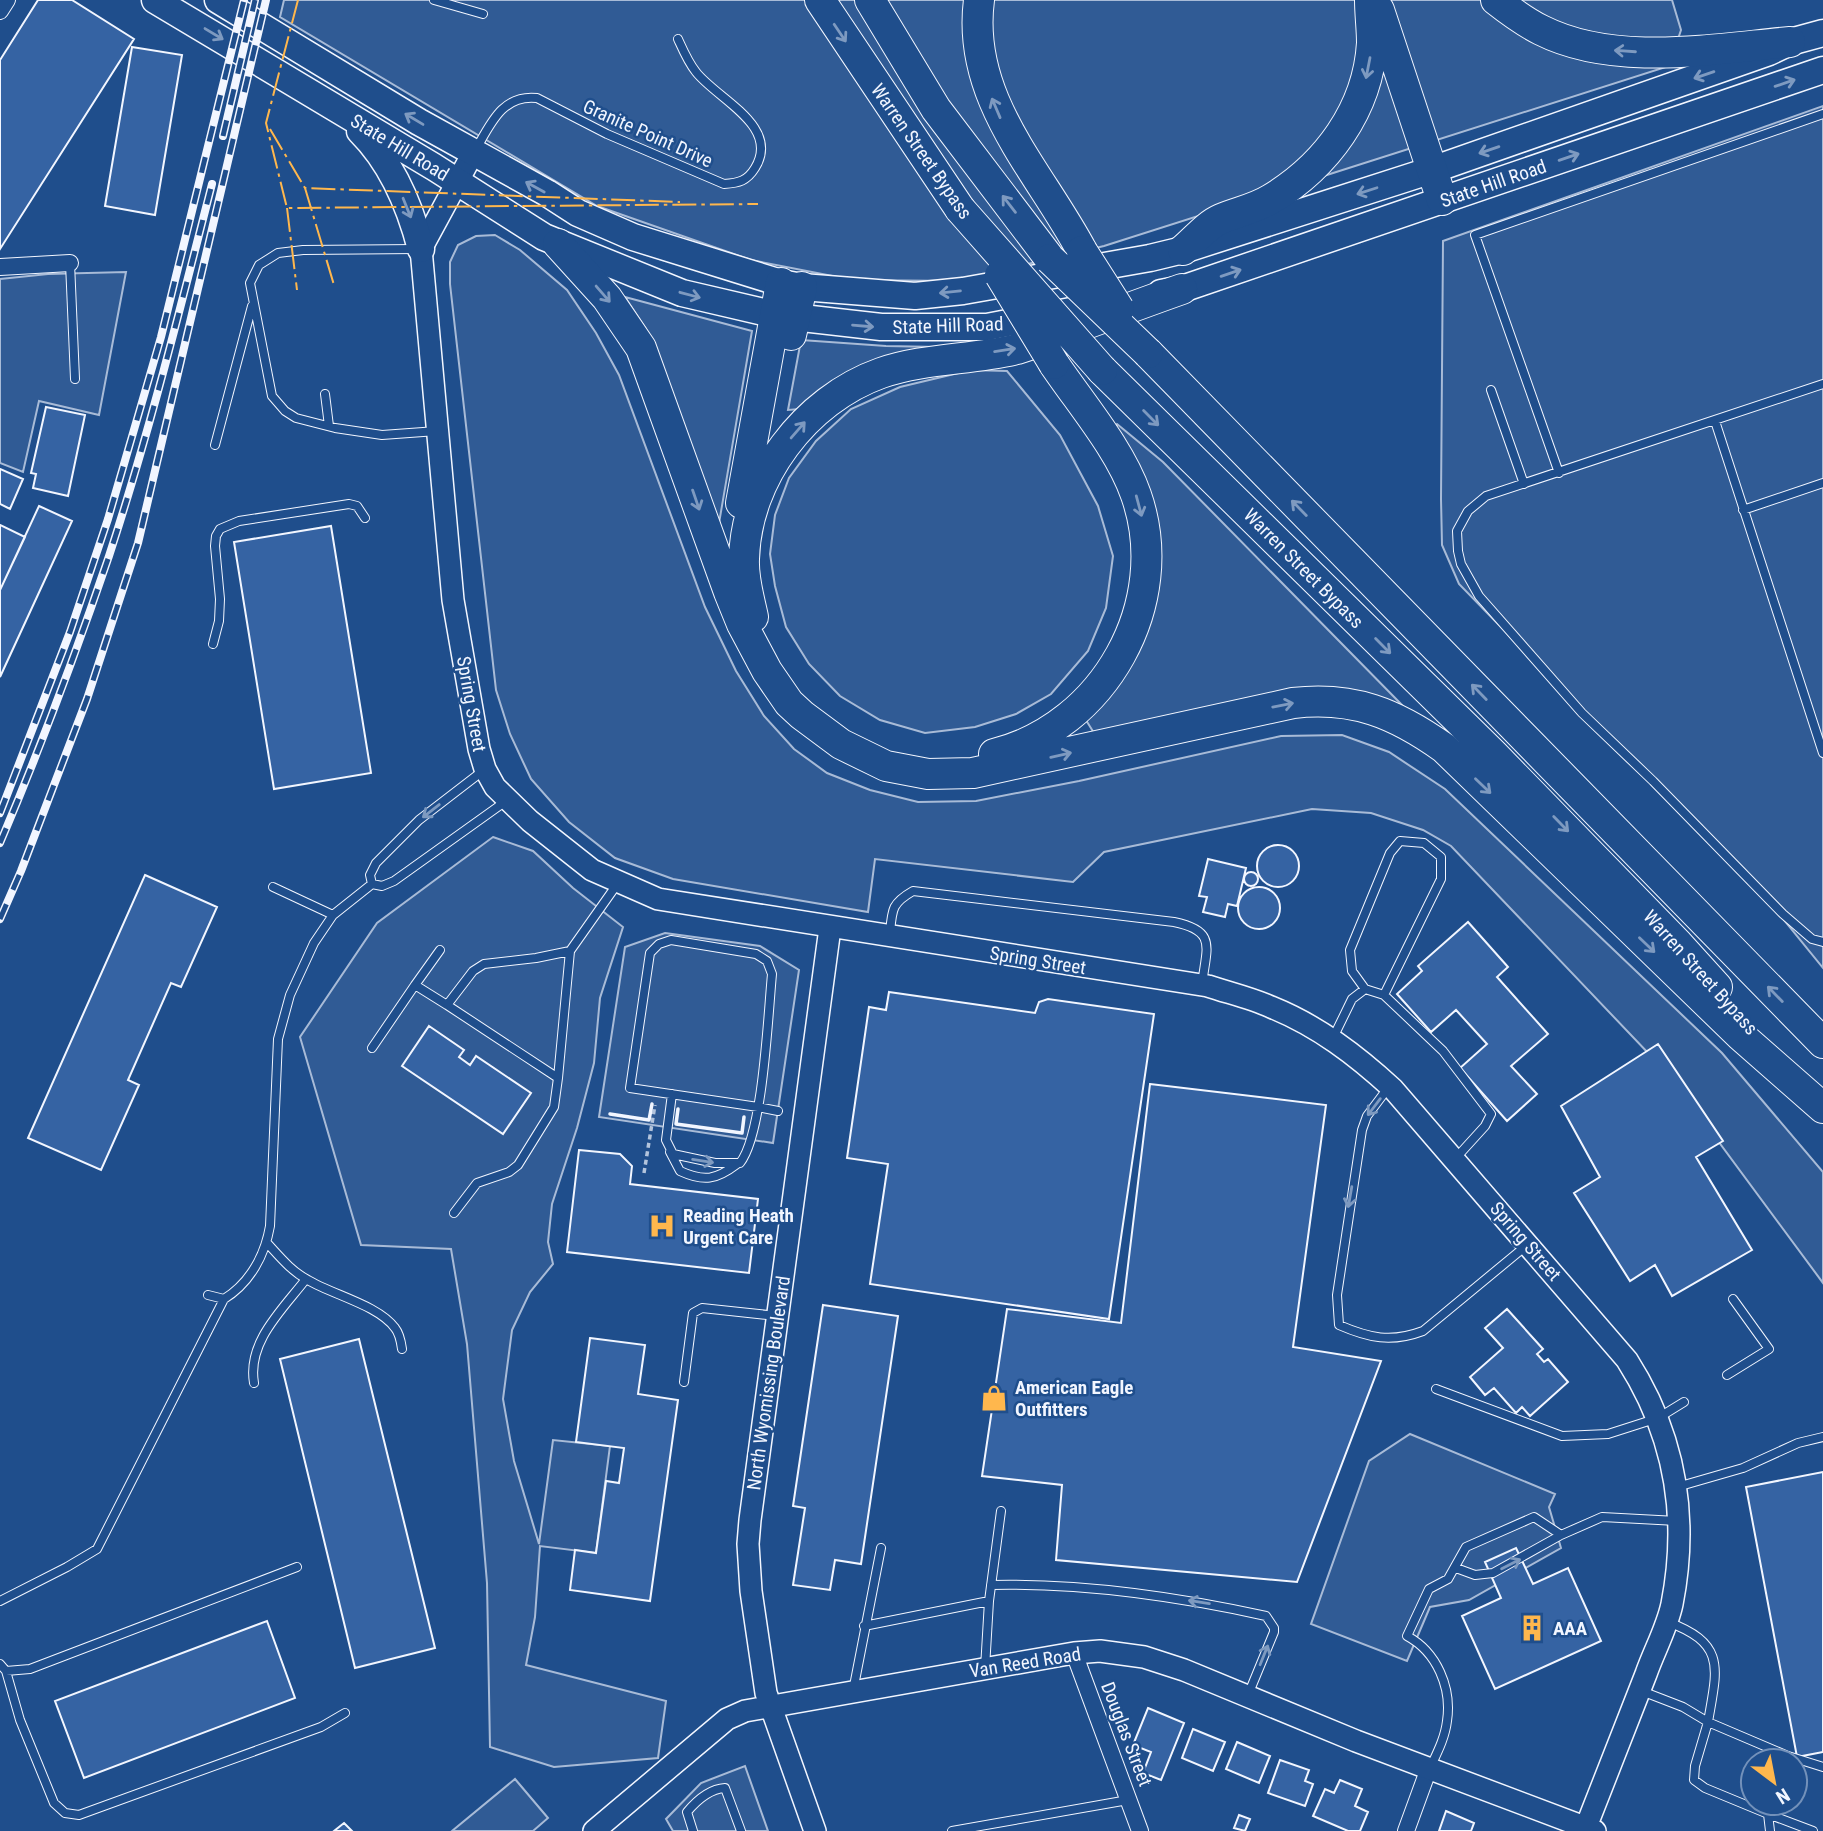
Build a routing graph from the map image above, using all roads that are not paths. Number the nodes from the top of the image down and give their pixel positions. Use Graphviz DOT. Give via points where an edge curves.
graph roads {
  1 [pos="7,0"];
  2 [pos="155,0"];
  3 [pos="218,0"];
  4 [pos="434,0"];
  5 [pos="820,0"];
  6 [pos="870,0"];
  7 [pos="979,0"];
  8 [pos="1370,0"];
  9 [pos="1376,0"];
  10 [pos="1393,0"];
  11 [pos="1496,0"];
  12 [pos="0,11"];
  13 [pos="483,14"];
  14 [pos="1823,33"];
  15 [pos="678,39"];
  16 [pos="1790,42"];
  17 [pos="1823,70"];
  18 [pos="341,112"];
  19 [pos="1823,114"];
  20 [pos="473,153"];
  21 [pos="1440,167"];
  22 [pos="457,181"];
  23 [pos="1450,198"];
  24 [pos="960,209"];
  25 [pos="558,244"];
  26 [pos="421,249"];
  27 [pos="1184,250"];
  28 [pos="70,263"];
  29 [pos="0,267"];
  30 [pos="792,285"];
  31 [pos="1182,289"];
  32 [pos="253,303"];
  33 [pos="786,316"];
  34 [pos="1148,354"];
  35 [pos="75,379"];
  36 [pos="1823,384"];
  37 [pos="1491,390"];
  38 [pos="325,394"];
  39 [pos="1715,421"];
  40 [pos="329,426"];
  41 [pos="437,431"];
  42 [pos="215,445"];
  43 [pos="1559,472"];
  44 [pos="1823,483"];
  45 [pos="1524,484"];
  46 [pos="761,486"];
  47 [pos="1743,510"];
  48 [pos="365,518"];
  49 [pos="742,624"];
  50 [pos="213,645"];
  51 [pos="1823,753"];
  52 [pos="485,769"];
  53 [pos="508,799"];
  54 [pos="618,883"];
  55 [pos="372,884"];
  56 [pos="273,887"];
  57 [pos="333,915"];
  58 [pos="830,928"];
  59 [pos="889,937"];
  60 [pos="1823,942"];
  61 [pos="440,950"];
  62 [pos="570,951"];
  63 [pos="415,985"];
  64 [pos="1202,985"];
  65 [pos="1364,989"];
  66 [pos="1384,995"];
  67 [pos="447,1005"];
  68 [pos="1332,1039"];
  69 [pos="1823,1043"];
  70 [pos="372,1048"];
  71 [pos="558,1079"];
  72 [pos="1390,1086"];
  73 [pos="672,1094"];
  74 [pos="758,1107"];
  75 [pos="1823,1108"];
  76 [pos="778,1111"];
  77 [pos="669,1149"];
  78 [pos="1455,1159"];
  79 [pos="740,1163"];
  80 [pos="454,1213"];
  81 [pos="267,1243"];
  82 [pos="1528,1244"];
  83 [pos="306,1279"];
  84 [pos="208,1295"];
  85 [pos="224,1299"];
  86 [pos="1733,1299"];
  87 [pos="777,1316"];
  88 [pos="402,1349"];
  89 [pos="1727,1375"];
  90 [pos="684,1382"];
  91 [pos="254,1383"];
  92 [pos="1436,1389"];
  93 [pos="1684,1402"];
  94 [pos="1658,1418"];
  95 [pos="1823,1437"];
  96 [pos="1677,1487"];
  97 [pos="1001,1511"];
  98 [pos="1680,1521"];
  99 [pos="1561,1535"];
  100 [pos="881,1548"];
  101 [pos="297,1567"];
  102 [pos="1456,1568"];
  103 [pos="991,1586"];
  104 [pos="0,1601"];
  105 [pos="989,1601"];
  106 [pos="1666,1621"];
  107 [pos="864,1626"];
  108 [pos="1074,1653"];
  109 [pos="3,1667"];
  110 [pos="985,1668"];
  111 [pos="1639,1690"];
  112 [pos="853,1691"];
  113 [pos="1248,1697"];
  114 [pos="770,1705"];
  115 [pos="345,1713"];
  116 [pos="1708,1722"];
  117 [pos="1823,1767"];
  118 [pos="1429,1768"];
  119 [pos="1129,1800"];
  120 [pos="1739,1802"];
  121 [pos="1776,1817"];
  122 [pos="992,1827"];
  123 [pos="1590,1829"];
  124 [pos="594,1831"];
  125 [pos="693,1831"];
  126 [pos="741,1831"];
  127 [pos="816,1831"];
  128 [pos="952,1831"];
  129 [pos="1140,1831"];
  130 [pos="1406,1831"];
  131 [pos="1813,1831"];
  1 -- 12 [label="street"];
  2 -- 18 [label="main road, State Hill Road, one-way"];
  20 -- 3 [label="main road, State Hill Road, one-way"];
  4 -- 13 [label="lane"];
  5 -- 24 [label="highway, Warren Street Bypass, one-way"];
  34 -- 6 [label="highway, Warren Street Bypass, one-way, bridge" via="1050,259 936,109"];
  34 -- 7 [label="highway, one-way, bridge" via="1023,160 993,100 981,60"];
  8 -- 27 [label="highway, one-way" via="1369,63 1344,131 1290,187 1255,208 1218,220"];
  9 -- 21 [label="highway"];
  10 -- 21 [label="highway"];
  16 -- 11 [label="highway, one-way" via="1692,51 1611,50 1540,30"];
  14 -- 16 [label="main road, State Hill Road"];
  15 -- 20 [label="lane, Granite Point Drive" via="696,73 752,123 760,136 758,163 739,183 724,184 524,96 504,106"];
  16 -- 21 [label="main road, State Hill Road, one-way"];
  23 -- 17 [label="main road, State Hill Road, one-way"];
  18 -- 22 [label="main road, State Hill Road"];
  18 -- 26 [label="main road, one-way" via="376,147"];
  19 -- 43 [label="lane" via="1475,234"];
  20 -- 22 [label="street"];
  30 -- 20 [label="main road, State Hill Road, one-way" via="633,237 578,214"];
  21 -- 23 [label="highway"];
  21 -- 27 [label="main road, State Hill Road, one-way"];
  22 -- 25 [label="main road, State Hill Road"];
  22 -- 26 [label="street"];
  31 -- 23 [label="main road, State Hill Road, one-way"];
  24 -- 46 [label="highway, one-way, bridge" via="1054,364 1120,461 1141,513 1146,570 1138,614 1110,673 1064,721 998,753 957,760 916,757 867,745 814,710 782,673 759,635 744,559 751,511"];
  24 -- 75 [label="highway, Warren Street Bypass, one-way, bridge" via="1102,370 1522,784 1678,944"];
  25 -- 33 [label="main road, State Hill Road, one-way" via="682,293"];
  25 -- 49 [label="highway, one-way" via="607,298 641,348"];
  26 -- 32 [label="lane" via="278,253 259,265 250,283"];
  26 -- 41 [label="street, Spring Street"];
  27 -- 30 [label="main road, State Hill Road, one-way" via="915,296"];
  28 -- 29 [label="street"];
  28 -- 35 [label="lane"];
  30 -- 33 [label="highway"];
  33 -- 31 [label="main road, State Hill Road, one-way" via="881,327 987,327"];
  46 -- 31 [label="highway, one-way" via="806,422 831,399 866,379 901,367 1017,348"];
  32 -- 40 [label="lane" via="272,396 296,418"];
  32 -- 42 [label="lane"];
  33 -- 46 [label="highway"];
  33 -- 49 [label="highway" via="734,539 733,572"];
  69 -- 34 [label="highway, Warren Street Bypass, one-way"];
  36 -- 39 [label="lane"];
  37 -- 45 [label="lane"];
  38 -- 40 [label="lane"];
  39 -- 43 [label="lane"];
  39 -- 47 [label="lane"];
  40 -- 41 [label="lane" via="382,435"];
  41 -- 52 [label="street, Spring Street" via="453,600"];
  43 -- 45 [label="lane"];
  44 -- 47 [label="lane"];
  45 -- 60 [label="lane" via="1486,496 1468,512 1457,531 1461,564 1479,596 1581,713 1783,914 1812,939"];
  47 -- 51 [label="lane"];
  48 -- 50 [label="lane" via="357,506 349,504 239,521 220,529 215,546 219,621"];
  49 -- 75 [label="highway, one-way" via="789,703 819,730 875,762 928,774 1012,766 1308,702 1361,706 1403,721 1450,754 1741,1036"];
  52 -- 53 [label="street, Spring Street"];
  52 -- 55 [label="lane, one-way" via="419,820 376,863 370,875"];
  53 -- 54 [label="street, Spring Street" via="592,870"];
  53 -- 55 [label="lane" via="394,881"];
  54 -- 58 [label="street, Spring Street" via="658,899"];
  54 -- 62 [label="lane"];
  55 -- 57 [label="lane"];
  56 -- 57 [label="lane"];
  57 -- 81 [label="lane" via="290,995 278,1039"];
  58 -- 59 [label="street, Spring Street"];
  58 -- 87 [label="street, North Wyomissing Boulevard"];
  59 -- 64 [label="street, Spring Street"];
  59 -- 64 [label="lane" via="892,907 914,891 1174,922 1203,933"];
  61 -- 63 [label="lane"];
  62 -- 67 [label="lane" via="484,964"];
  62 -- 71 [label="lane"];
  63 -- 67 [label="lane"];
  63 -- 70 [label="lane"];
  64 -- 68 [label="street, Spring Street" via="1269,1006"];
  65 -- 66 [label="lane"];
  65 -- 66 [label="lane" via="1352,971 1350,950 1390,853 1400,842 1424,843 1441,857 1441,879"];
  65 -- 68 [label="lane" via="1352,999"];
  66 -- 78 [label="lane" via="1443,1051 1491,1114"];
  67 -- 71 [label="lane"];
  68 -- 72 [label="street, Spring Street"];
  71 -- 80 [label="lane" via="554,1107 518,1165 477,1183"];
  72 -- 78 [label="street, Spring Street"];
  72 -- 82 [label="lane, one-way" via="1362,1130 1337,1295 1339,1325 1371,1338 1423,1331"];
  73 -- 74 [label="lane"];
  73 -- 74 [label="lane" via="630,1088 650,953 671,940 756,954 767,961 772,974"];
  73 -- 77 [label="lane" via="666,1132"];
  74 -- 76 [label="lane"];
  74 -- 79 [label="lane" via="747,1154"];
  77 -- 79 [label="lane, one-way" via="683,1158"];
  77 -- 79 [label="lane" via="680,1171 691,1176 718,1178"];
  78 -- 82 [label="street, Spring Street"];
  81 -- 83 [label="lane"];
  81 -- 85 [label="lane" via="237,1291"];
  82 -- 94 [label="street, Spring Street" via="1627,1360"];
  83 -- 88 [label="lane" via="382,1317 394,1326"];
  83 -- 91 [label="lane" via="261,1339 253,1361"];
  84 -- 85 [label="lane"];
  85 -- 104 [label="lane" via="97,1549"];
  86 -- 89 [label="lane" via="1769,1349"];
  87 -- 90 [label="lane" via="702,1308 693,1313"];
  87 -- 114 [label="street, North Wyomissing Boulevard" via="748,1544"];
  92 -- 94 [label="lane" via="1562,1436 1608,1434"];
  93 -- 94 [label="lane"];
  94 -- 96 [label="street, Spring Street"];
  95 -- 96 [label="lane"];
  96 -- 98 [label="street, Spring Street"];
  97 -- 103 [label="lane"];
  98 -- 99 [label="lane" via="1602,1517"];
  98 -- 106 [label="street, Spring Street" via="1679,1559"];
  102 -- 99 [label="lane, one-way" via="1475,1575 1493,1573"];
  99 -- 102 [label="lane" via="1534,1517 1466,1547"];
  100 -- 107 [label="lane"];
  101 -- 109 [label="lane" via="30,1670"];
  102 -- 118 [label="lane" via="1448,1579 1429,1589 1407,1636 1429,1653 1447,1693 1447,1723"];
  103 -- 105 [label="lane"];
  113 -- 103 [label="lane, one-way" via="1274,1632 1266,1616 1199,1601 1032,1584"];
  105 -- 107 [label="lane"];
  105 -- 110 [label="lane"];
  106 -- 111 [label="street, Spring Street"];
  106 -- 116 [label="lane" via="1691,1631 1710,1649 1715,1664"];
  107 -- 112 [label="lane"];
  108 -- 110 [label="street, Van Reed Road"];
  108 -- 113 [label="street, Van Reed Road" via="1144,1657"];
  108 -- 119 [label="street, Douglas Street"];
  109 -- 115 [label="lane" via="54,1803 65,1813 79,1815 321,1727"];
  110 -- 112 [label="street, Van Reed Road"];
  111 -- 116 [label="lane"];
  111 -- 123 [label="street, Spring Street"];
  112 -- 114 [label="street, Van Reed Road"];
  113 -- 118 [label="street, Van Reed Road"];
  114 -- 124 [label="street, Van Reed Road" via="727,1719"];
  114 -- 127 [label="street, North Wyomissing Boulevard"];
  116 -- 117 [label="lane"];
  116 -- 120 [label="lane" via="1694,1780"];
  118 -- 123 [label="street, Van Reed Road"];
  118 -- 130 [label="street"];
  119 -- 122 [label="lane"];
  119 -- 129 [label="street, Douglas Street"];
  121 -- 131 [label="lane"];
  122 -- 128 [label="lane"];
  125 -- 126 [label="lane" via="687,1812 697,1800 725,1788"];
}
